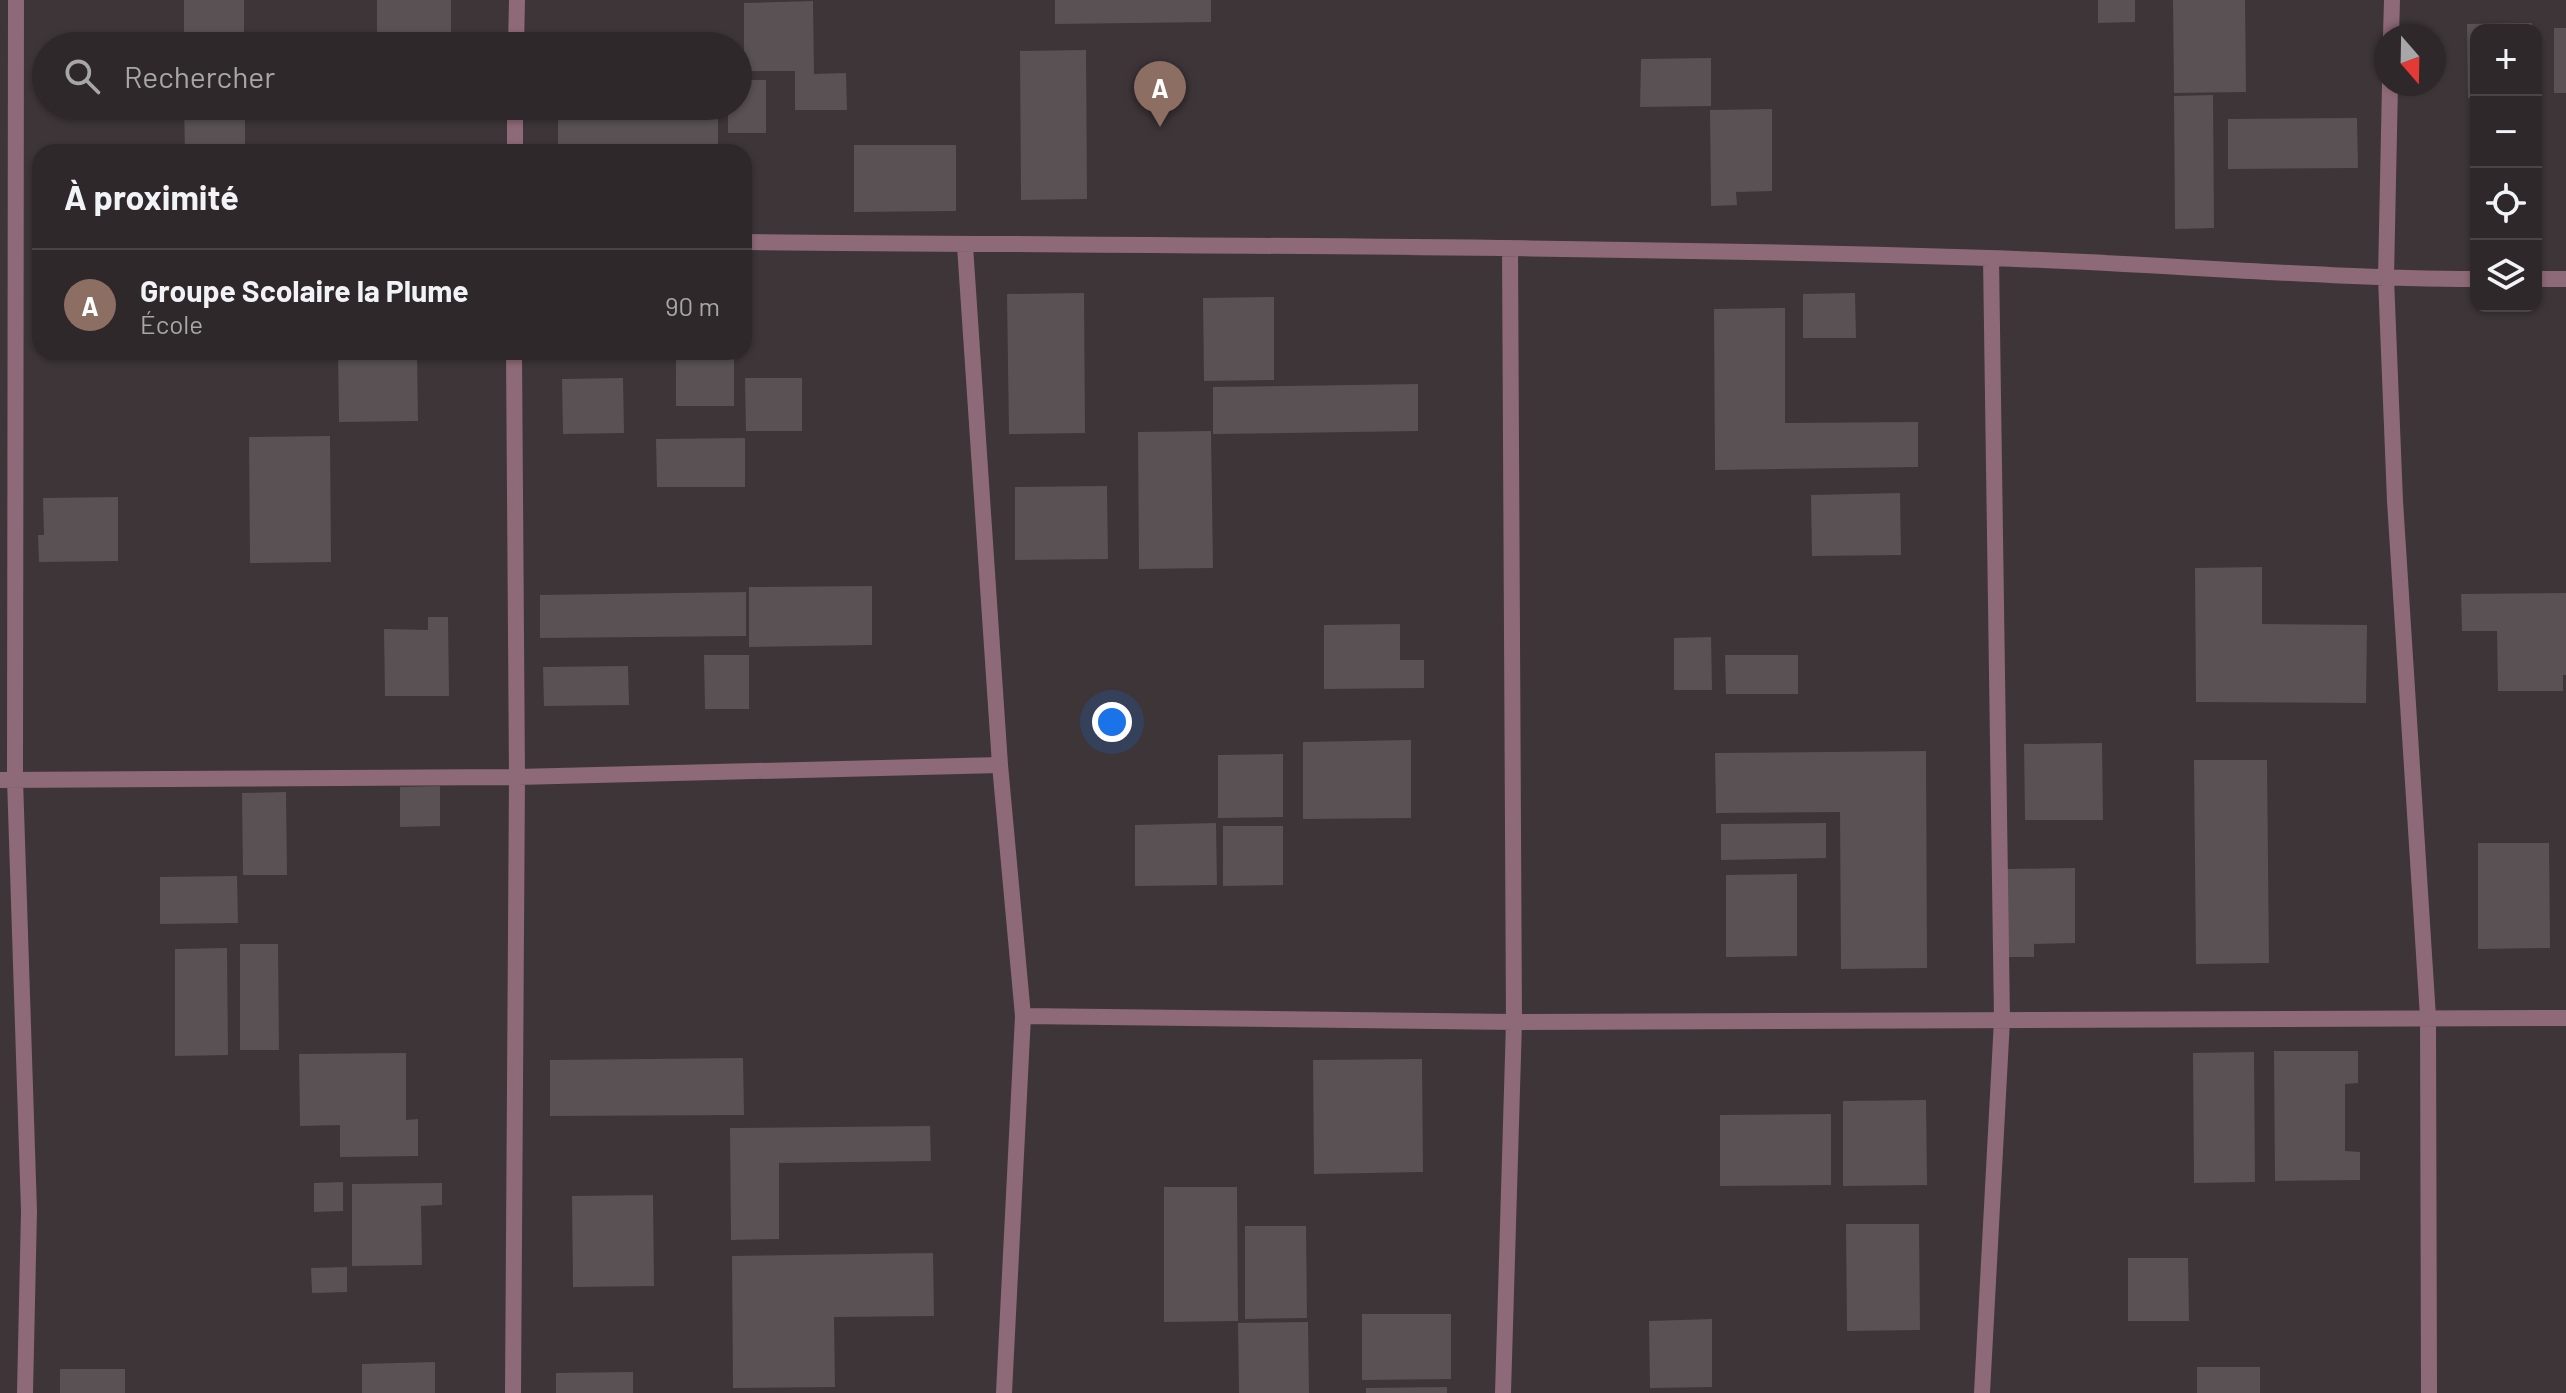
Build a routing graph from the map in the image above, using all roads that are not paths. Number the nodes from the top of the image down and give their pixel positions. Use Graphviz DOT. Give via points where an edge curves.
graph roads {
  1 [pos="16,0"];
  2 [pos="517,0"];
  3 [pos="2392,0"];
  4 [pos="2391,24"];
  5 [pos="516,32"];
  6 [pos="2390,96"];
  7 [pos="515,120"];
  8 [pos="515,144"];
  9 [pos="752,242"];
  10 [pos="965,246"];
  11 [pos="1510,248"];
  12 [pos="1991,258"];
  13 [pos="2386,278"];
  14 [pos="2470,279"];
  15 [pos="2542,279"];
  16 [pos="2566,279"];
  17 [pos="514,360"];
  18 [pos="1000,765"];
  19 [pos="517,777"];
  20 [pos="7,780"];
  21 [pos="1023,1016"];
  22 [pos="2428,1017"];
  23 [pos="2566,1018"];
  24 [pos="2002,1020"];
  25 [pos="1514,1022"];
  26 [pos="25,1393"];
  27 [pos="513,1393"];
  28 [pos="1004,1393"];
  29 [pos="1503,1393"];
  30 [pos="1982,1393"];
  31 [pos="2429,1393"];
  1 -- 20 [label="street"];
  2 -- 5 [label="street"];
  3 -- 4 [label="street"];
  6 -- 13 [label="street"];
  7 -- 8 [label="street"];
  9 -- 10 [label="street"];
  10 -- 11 [label="street"];
  10 -- 18 [label="street"];
  11 -- 12 [label="street"];
  11 -- 25 [label="street"];
  12 -- 13 [label="street"];
  12 -- 24 [label="street"];
  13 -- 14 [label="street"];
  13 -- 22 [label="street"];
  15 -- 16 [label="street"];
  17 -- 19 [label="street"];
  18 -- 19 [label="street"];
  18 -- 21 [label="street"];
  19 -- 20 [label="street"];
  19 -- 27 [label="street"];
  20 -- 26 [label="street" via="29,1211"];
  21 -- 25 [label="street"];
  21 -- 28 [label="street"];
  22 -- 23 [label="street"];
  22 -- 24 [label="street"];
  22 -- 31 [label="street"];
  24 -- 25 [label="street"];
  24 -- 30 [label="street"];
  25 -- 29 [label="street"];
}
